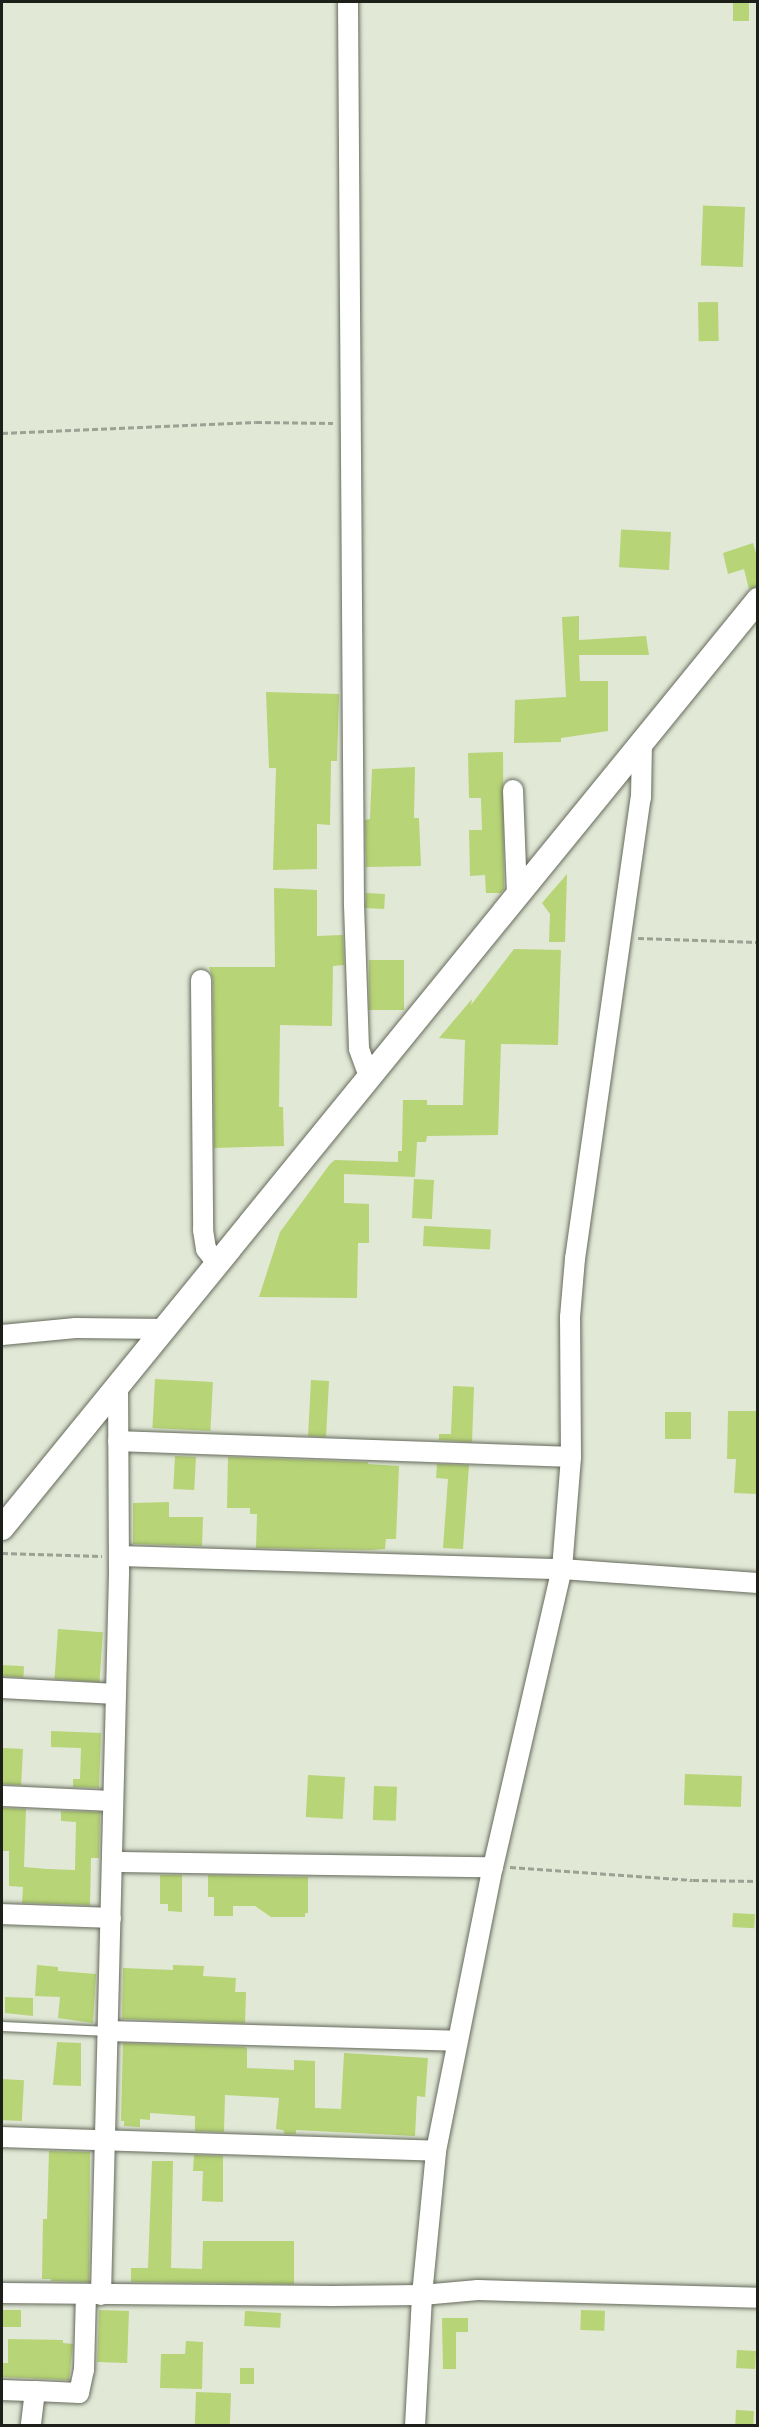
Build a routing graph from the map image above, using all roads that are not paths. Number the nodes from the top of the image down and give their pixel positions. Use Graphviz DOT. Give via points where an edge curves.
graph roads {
  1 [pos="348,2"];
  2 [pos="758,600"];
  3 [pos="642,740"];
  4 [pos="513,790"];
  5 [pos="517,896"];
  6 [pos="201,980"];
  7 [pos="369,1076"];
  8 [pos="217,1263"];
  9 [pos="164,1329"];
  10 [pos="2,1335"];
  11 [pos="118,1386"];
  12 [pos="118,1441"];
  13 [pos="571,1458"];
  14 [pos="2,1528"];
  15 [pos="119,1556"];
  16 [pos="562,1569"];
  17 [pos="758,1583"];
  18 [pos="2,1688"];
  19 [pos="116,1694"];
  20 [pos="2,1796"];
  21 [pos="114,1801"];
  22 [pos="112,1862"];
  23 [pos="493,1867"];
  24 [pos="2,1914"];
  25 [pos="111,1918"];
  26 [pos="2,2026"];
  27 [pos="108,2031"];
  28 [pos="458,2041"];
  29 [pos="2,2137"];
  30 [pos="105,2140"];
  31 [pos="436,2151"];
  32 [pos="2,2293"];
  33 [pos="93,2295"];
  34 [pos="422,2295"];
  35 [pos="758,2298"];
  36 [pos="2,2390"];
  37 [pos="35,2391"];
  38 [pos="31,2426"];
  39 [pos="415,2426"];
  1 -- 7 [label="street" via="354,905 359,1049"];
  2 -- 3 [label="street"];
  3 -- 5 [label="street"];
  3 -- 13 [label="street" via="641,798 575,1259 570,1317"];
  4 -- 5 [label="street"];
  5 -- 7 [label="street"];
  6 -- 8 [label="street" via="203,1230 206,1249"];
  7 -- 8 [label="street"];
  8 -- 9 [label="street"];
  9 -- 10 [label="street" via="76,1328"];
  9 -- 11 [label="street"];
  11 -- 12 [label="street"];
  11 -- 14 [label="street"];
  12 -- 13 [label="street"];
  12 -- 15 [label="street"];
  13 -- 16 [label="street"];
  15 -- 16 [label="street"];
  15 -- 19 [label="street"];
  16 -- 17 [label="street"];
  16 -- 23 [label="street"];
  18 -- 19 [label="street"];
  19 -- 21 [label="street"];
  20 -- 21 [label="street"];
  21 -- 22 [label="street"];
  22 -- 23 [label="street"];
  22 -- 25 [label="street"];
  23 -- 28 [label="street"];
  24 -- 25 [label="street"];
  25 -- 27 [label="street"];
  26 -- 27 [label="lane"];
  27 -- 28 [label="street"];
  27 -- 30 [label="street"];
  28 -- 31 [label="street"];
  29 -- 30 [label="street"];
  30 -- 31 [label="street"];
  30 -- 33 [label="street"];
  31 -- 34 [label="street"];
  32 -- 33 [label="street"];
  33 -- 34 [label="street"];
  33 -- 37 [label="street" via="79,2393"];
  34 -- 35 [label="street" via="478,2290"];
  34 -- 39 [label="street"];
  36 -- 37 [label="street"];
  37 -- 38 [label="street"];
}
